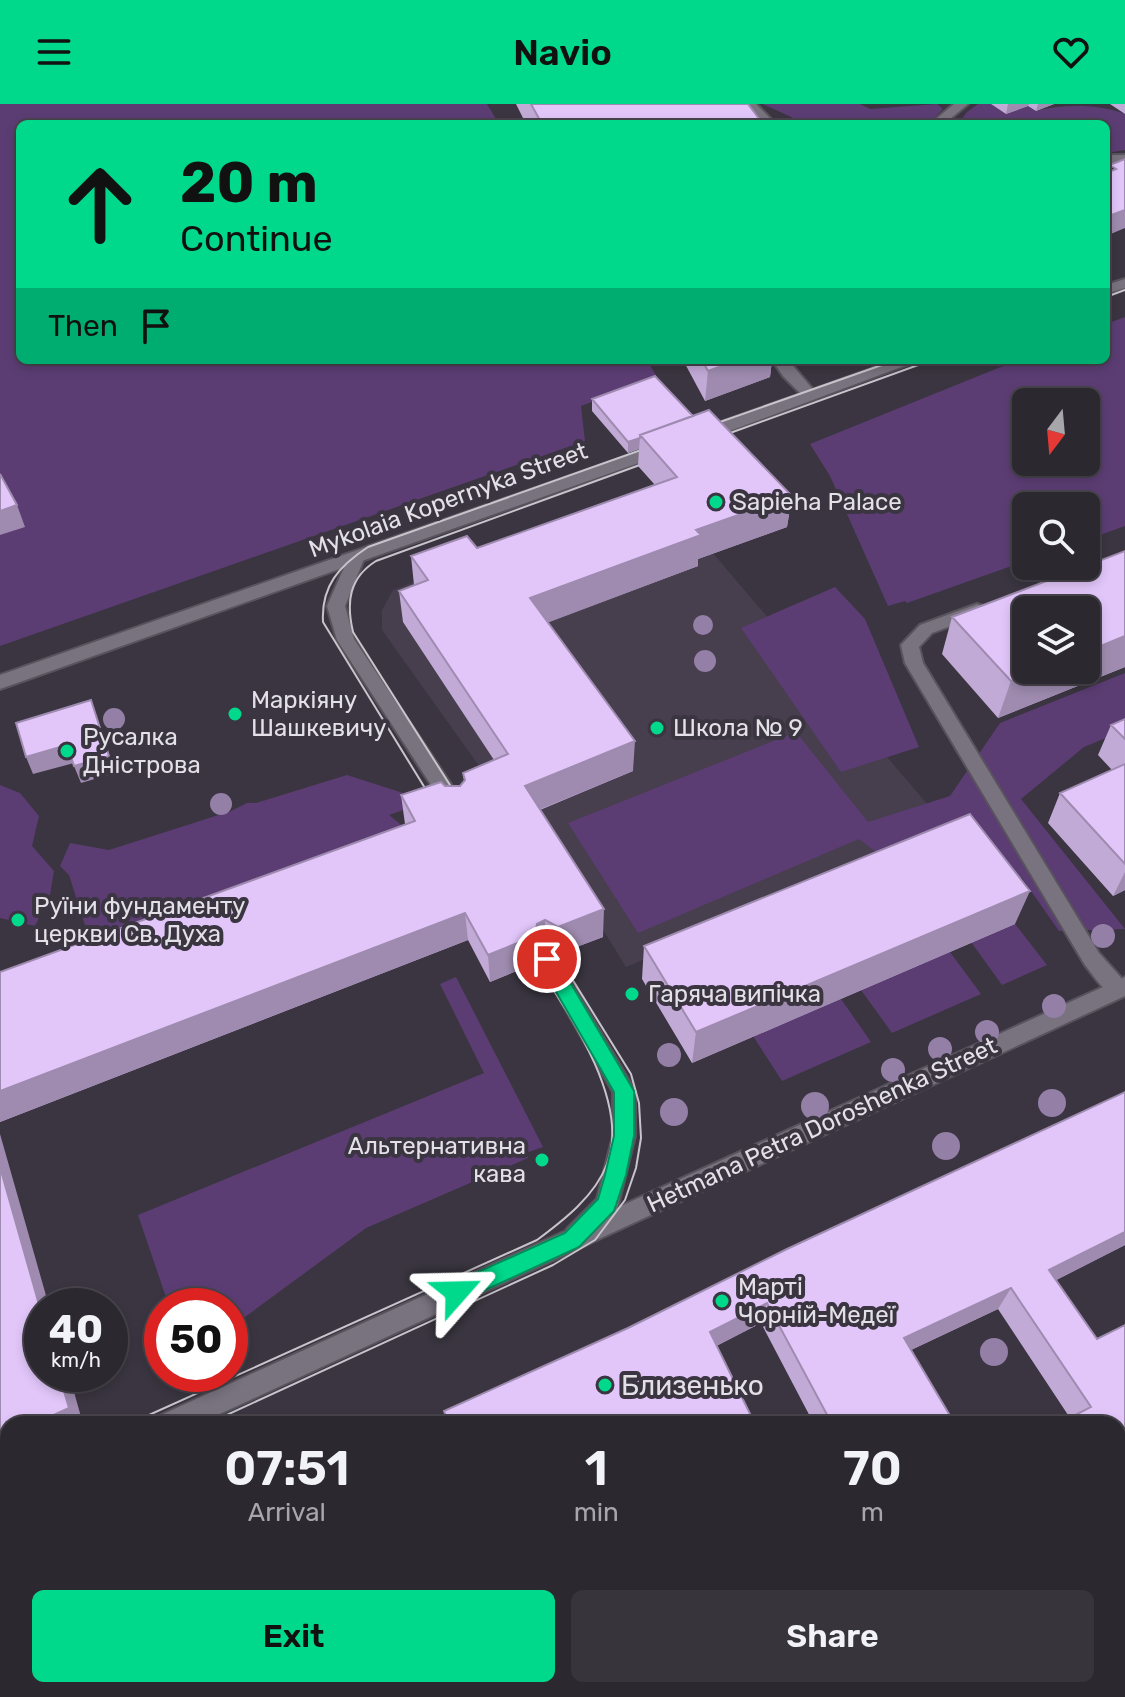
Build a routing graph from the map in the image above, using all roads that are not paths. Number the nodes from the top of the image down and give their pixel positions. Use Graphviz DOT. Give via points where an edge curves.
graph roads {
  1 [pos="748,104"];
  2 [pos="962,104"];
  3 [pos="766,120"];
  4 [pos="941,120"];
  5 [pos="782,364"];
  6 [pos="901,364"];
  7 [pos="811,396"];
  8 [pos="356,559"];
  9 [pos="997,602"];
  10 [pos="0,682"];
  11 [pos="455,807"];
  12 [pos="547,959"];
  13 [pos="1122,987"];
  14 [pos="572,1240"];
  15 [pos="187,1416"];
  1 -- 3 [label="main road"];
  2 -- 4 [label="main road"];
  5 -- 7 [label="main road"];
  6 -- 7 [label="main road, Mykolaia Kopernyka Street"];
  7 -- 8 [label="main road, Mykolaia Kopernyka Street"];
  8 -- 10 [label="main road, Mykolaia Kopernyka Street"];
  8 -- 11 [label="main road" via="336,606 346,640"];
  9 -- 13 [label="main road" via="926,629 910,645 914,663 1092,959"];
  12 -- 14 [label="main road" via="624,1091 624,1136 607,1205"];
  13 -- 14 [label="main road, Hetmana Petra Doroshenka Street"];
  14 -- 15 [label="main road, Hetmana Petra Doroshenka Street"];
}
